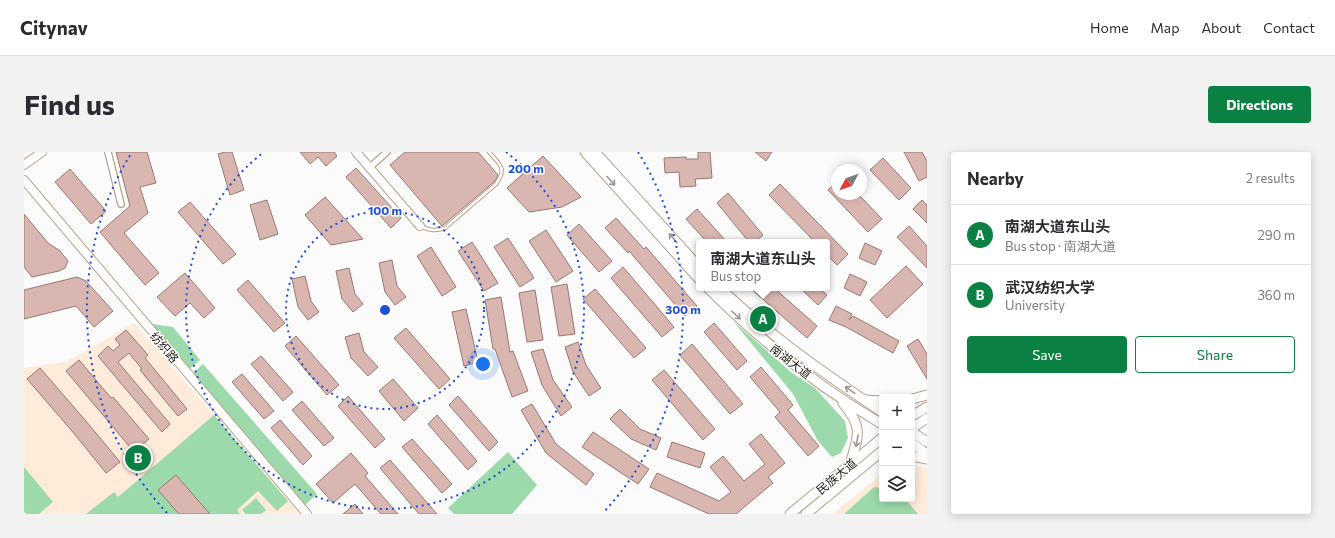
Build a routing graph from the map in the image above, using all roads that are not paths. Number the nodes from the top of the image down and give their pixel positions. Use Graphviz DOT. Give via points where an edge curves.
graph roads {
  1 [pos="42,152"];
  2 [pos="108,152"];
  3 [pos="356,152"];
  4 [pos="387,152"];
  5 [pos="489,152"];
  6 [pos="585,152"];
  7 [pos="596,152"];
  8 [pos="24,165"];
  9 [pos="369,168"];
  10 [pos="24,180"];
  11 [pos="121,204"];
  12 [pos="420,226"];
  13 [pos="696,264"];
  14 [pos="696,276"];
  15 [pos="711,291"];
  16 [pos="723,291"];
  17 [pos="927,395"];
  18 [pos="837,396"];
  19 [pos="915,398"];
  20 [pos="865,400"];
  21 [pos="879,401"];
  22 [pos="927,407"];
  23 [pos="879,410"];
  24 [pos="915,414"];
  25 [pos="927,418"];
  26 [pos="879,422"];
  27 [pos="915,426"];
  28 [pos="915,434"];
  29 [pos="879,440"];
  30 [pos="927,442"];
  31 [pos="915,445"];
  32 [pos="879,453"];
  33 [pos="927,454"];
  34 [pos="915,457"];
  35 [pos="927,459"];
  36 [pos="879,460"];
  37 [pos="850,464"];
  38 [pos="866,464"];
  39 [pos="307,514"];
  40 [pos="790,514"];
  41 [pos="806,514"];
  1 -- 8 [label="main road"];
  2 -- 11 [label="street"];
  3 -- 9 [label="main road"];
  4 -- 9 [label="street"];
  5 -- 12 [label="lane" via="503,170 496,184 445,228 436,231"];
  6 -- 14 [label="main road, one-way"];
  13 -- 7 [label="main road, one-way"];
  9 -- 12 [label="main road"];
  10 -- 39 [label="main road, 纺织路"];
  15 -- 18 [label="main road, 南湖大道, one-way" via="761,337"];
  20 -- 16 [label="main road, 南湖大道, one-way" via="779,339"];
  17 -- 19 [label="main road"];
  18 -- 26 [label="main road, 南湖大道"];
  18 -- 37 [label="main road, one-way" via="857,425 858,439"];
  20 -- 21 [label="main road"];
  20 -- 23 [label="main road, 南湖大道"];
  22 -- 24 [label="main road"];
  25 -- 27 [label="main road"];
  28 -- 30 [label="main road"];
  29 -- 37 [label="main road, 民族大道"];
  31 -- 33 [label="main road"];
  32 -- 38 [label="main road, 民族大道"];
  34 -- 35 [label="main road"];
  36 -- 38 [label="main road"];
  37 -- 40 [label="main road, 民族大道"];
  38 -- 41 [label="main road, 民族大道"];
}
